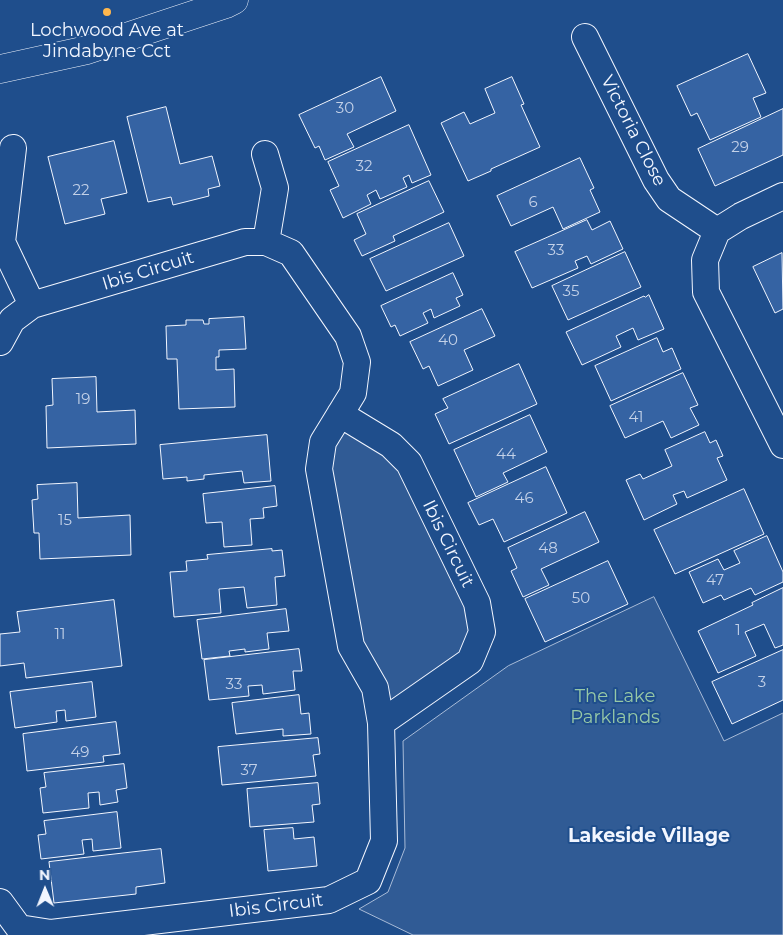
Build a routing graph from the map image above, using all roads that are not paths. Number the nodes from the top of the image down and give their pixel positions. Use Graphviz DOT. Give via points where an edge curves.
graph roads {
  1 [pos="234,0"];
  2 [pos="585,37"];
  3 [pos="0,69"];
  4 [pos="13,148"];
  5 [pos="265,154"];
  6 [pos="783,196"];
  7 [pos="717,231"];
  8 [pos="266,242"];
  9 [pos="32,306"];
  10 [pos="0,342"];
  11 [pos="340,414"];
  12 [pos="783,445"];
  13 [pos="381,723"];
  14 [pos="0,902"];
  15 [pos="19,931"];
  1 -- 3 [label="street" via="87,50"];
  2 -- 7 [label="street, Victoria Close" via="656,180 669,199"];
  4 -- 9 [label="street" via="2,242"];
  5 -- 8 [label="street" via="275,188"];
  6 -- 7 [label="street"];
  7 -- 12 [label="street" via="705,260 706,292"];
  8 -- 9 [label="street, Ibis Circuit" via="244,242"];
  8 -- 11 [label="street, Ibis Circuit" via="291,253 348,336 356,362 353,394"];
  9 -- 10 [label="street, Ibis Circuit" via="12,320"];
  11 -- 13 [label="street, Ibis Circuit" via="323,442 319,469 352,646 375,688"];
  11 -- 13 [label="street, Ibis Circuit" via="391,445 409,463 477,603 482,632 470,661"];
  13 -- 15 [label="street, Ibis Circuit" via="384,840 368,881 329,900 51,933"];
  14 -- 15 [label="street, Ibis Circuit"];
}
